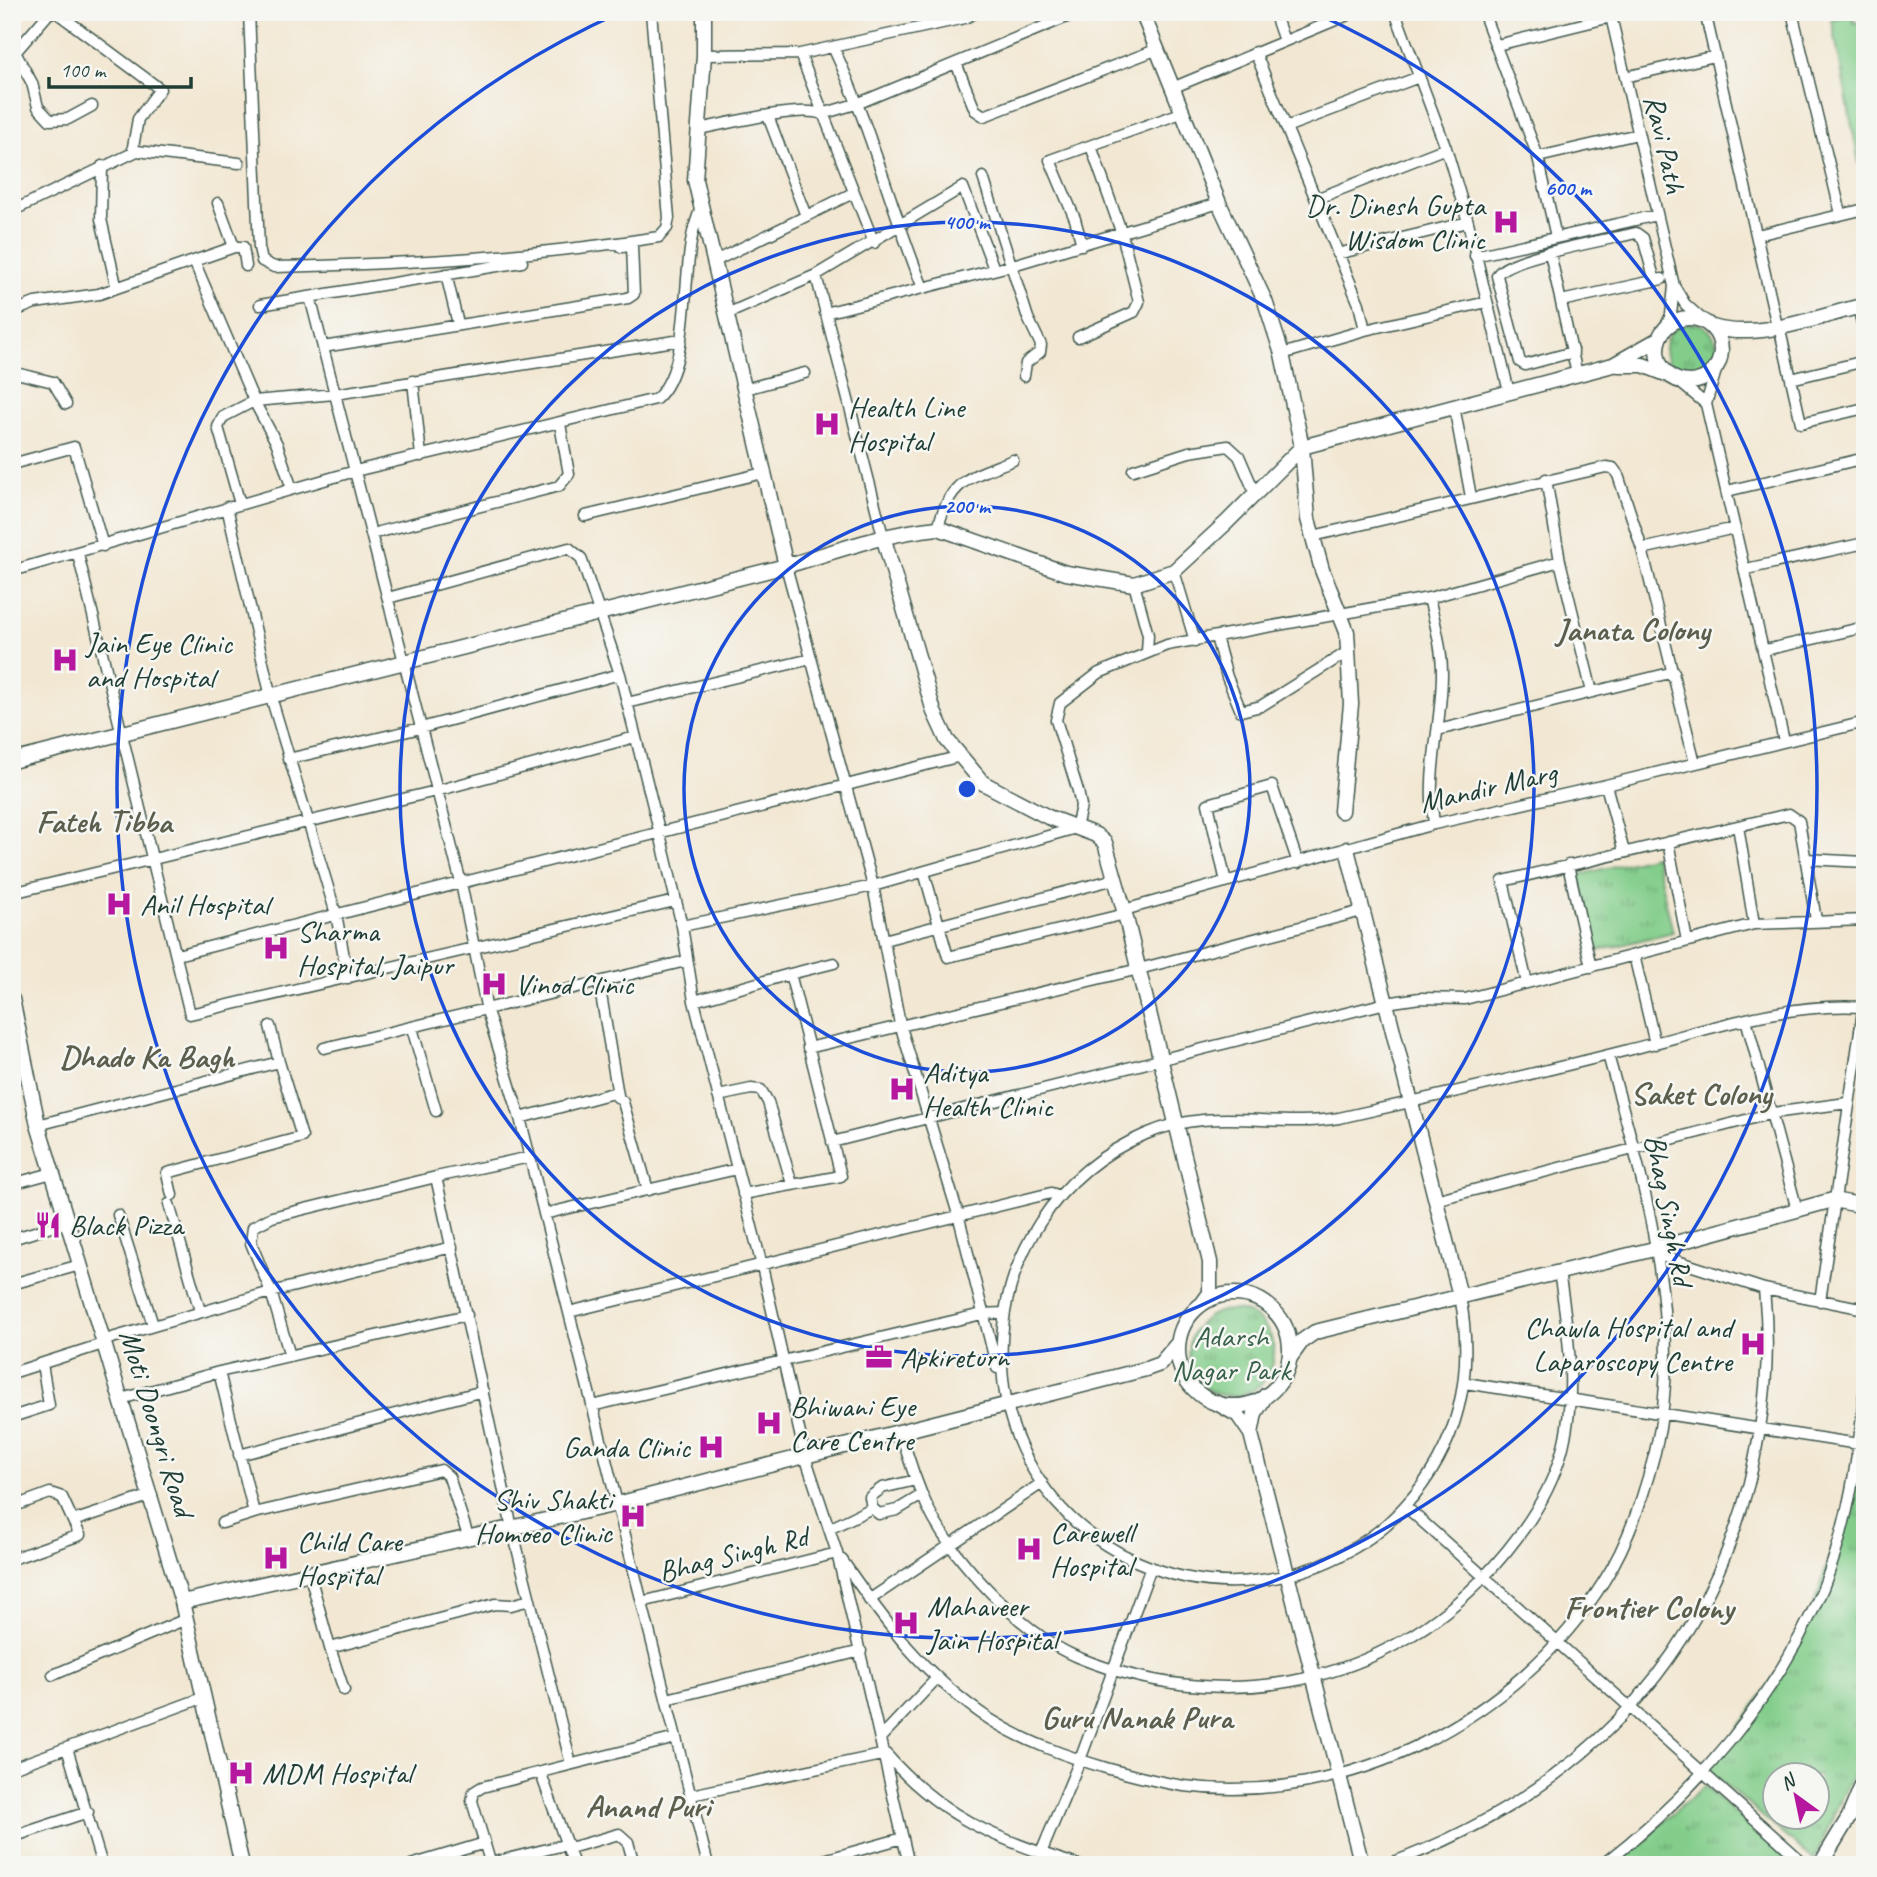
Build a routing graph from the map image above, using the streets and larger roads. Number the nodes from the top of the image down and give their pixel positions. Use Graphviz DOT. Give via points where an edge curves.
graph roads {
  1 [pos="50,12"];
  2 [pos="56,12"];
  3 [pos="249,12"];
  4 [pos="651,12"];
  5 [pos="704,12"];
  6 [pos="976,12"];
  7 [pos="1142,12"];
  8 [pos="1274,12"];
  9 [pos="1355,12"];
  10 [pos="1395,12"];
  11 [pos="1482,12"];
  12 [pos="1705,12"];
  13 [pos="1792,12"];
  14 [pos="1075,13"];
  15 [pos="1338,15"];
  16 [pos="1610,15"];
  17 [pos="1284,41"];
  18 [pos="1497,45"];
  19 [pos="833,47"];
  20 [pos="1158,49"];
  21 [pos="1255,52"];
  22 [pos="800,54"];
  23 [pos="14,55"];
  24 [pos="704,55"];
  25 [pos="1715,56"];
  26 [pos="956,63"];
  27 [pos="1419,77"];
  28 [pos="1625,77"];
  29 [pos="1172,88"];
  30 [pos="859,103"];
  31 [pos="92,106"];
  32 [pos="1181,113"];
  33 [pos="822,114"];
  34 [pos="768,116"];
  35 [pos="1286,127"];
  36 [pos="699,130"];
  37 [pos="1638,134"];
  38 [pos="1091,146"];
  39 [pos="1446,148"];
  40 [pos="137,151"];
  41 [pos="1538,157"];
  42 [pos="239,163"];
  43 [pos="102,166"];
  44 [pos="983,177"];
  45 [pos="853,193"];
  46 [pos="1316,199"];
  47 [pos="218,203"];
  48 [pos="1219,204"];
  49 [pos="702,206"];
  50 [pos="1865,209"];
  51 [pos="12,211"];
  52 [pos="1841,214"];
  53 [pos="1657,215"];
  54 [pos="806,216"];
  55 [pos="1468,222"];
  56 [pos="1608,226"];
  57 [pos="899,227"];
  58 [pos="1122,234"];
  59 [pos="1757,235"];
  60 [pos="1556,237"];
  61 [pos="1612,239"];
  62 [pos="874,243"];
  63 [pos="1082,245"];
  64 [pos="1521,245"];
  65 [pos="234,247"];
  66 [pos="1550,253"];
  67 [pos="1337,254"];
  68 [pos="1475,256"];
  69 [pos="1524,259"];
  70 [pos="194,261"];
  71 [pos="715,261"];
  72 [pos="1013,265"];
  73 [pos="246,266"];
  74 [pos="994,269"];
  75 [pos="446,274"];
  76 [pos="816,275"];
  77 [pos="1655,281"];
  78 [pos="1673,282"];
  79 [pos="116,285"];
  80 [pos="923,288"];
  81 [pos="310,297"];
  82 [pos="1561,301"];
  83 [pos="1487,302"];
  84 [pos="260,306"];
  85 [pos="1861,306"];
  86 [pos="12,312"];
  87 [pos="729,313"];
  88 [pos="825,313"];
  89 [pos="458,324"];
  90 [pos="1709,325"];
  91 [pos="1778,326"];
  92 [pos="1365,330"];
  93 [pos="1753,332"];
  94 [pos="1662,334"];
  95 [pos="1513,335"];
  96 [pos="1865,335"];
  97 [pos="1078,337"];
  98 [pos="1496,339"];
  99 [pos="681,340"];
  100 [pos="323,347"];
  101 [pos="1573,352"];
  102 [pos="1282,354"];
  103 [pos="1865,360"];
  104 [pos="1720,362"];
  105 [pos="1613,365"];
  106 [pos="12,372"];
  107 [pos="805,373"];
  108 [pos="1577,374"];
  109 [pos="1024,376"];
  110 [pos="1673,378"];
  111 [pos="1791,379"];
  112 [pos="414,381"];
  113 [pos="745,389"];
  114 [pos="1509,393"];
  115 [pos="335,394"];
  116 [pos="254,401"];
  117 [pos="66,404"];
  118 [pos="1706,404"];
  119 [pos="1454,406"];
  120 [pos="1865,408"];
  121 [pos="560,425"];
  122 [pos="1301,447"];
  123 [pos="421,456"];
  124 [pos="1865,458"];
  125 [pos="1013,460"];
  126 [pos="12,464"];
  127 [pos="1133,470"];
  128 [pos="355,471"];
  129 [pos="763,473"];
  130 [pos="1546,479"];
  131 [pos="292,489"];
  132 [pos="1727,491"];
  133 [pos="1255,494"];
  134 [pos="1471,497"];
  135 [pos="240,503"];
  136 [pos="227,507"];
  137 [pos="585,516"];
  138 [pos="938,528"];
  139 [pos="1735,528"];
  140 [pos="371,534"];
  141 [pos="883,536"];
  142 [pos="1313,536"];
  143 [pos="1865,544"];
  144 [pos="103,546"];
  145 [pos="1642,549"];
  146 [pos="78,554"];
  147 [pos="1560,561"];
  148 [pos="786,566"];
  149 [pos="1746,569"];
  150 [pos="1174,570"];
  151 [pos="12,571"];
  152 [pos="1134,584"];
  153 [pos="388,598"];
  154 [pos="1429,598"];
  155 [pos="599,613"];
  156 [pos="1341,615"];
  157 [pos="1865,627"];
  158 [pos="1216,637"];
  159 [pos="1195,641"];
  160 [pos="1765,650"];
  161 [pos="1349,651"];
  162 [pos="1147,652"];
  163 [pos="811,659"];
  164 [pos="405,664"];
  165 [pos="1674,672"];
  166 [pos="620,674"];
  167 [pos="1592,692"];
  168 [pos="271,696"];
  169 [pos="627,703"];
  170 [pos="1865,722"];
  171 [pos="421,728"];
  172 [pos="1438,730"];
  173 [pos="122,733"];
  174 [pos="635,737"];
  175 [pos="1784,741"];
  176 [pos="961,756"];
  177 [pos="288,759"];
  178 [pos="12,761"];
  179 [pos="1695,763"];
  180 [pos="1606,785"];
  181 [pos="845,786"];
  182 [pos="436,791"];
  183 [pos="1341,811"];
  184 [pos="308,822"];
  185 [pos="1434,824"];
  186 [pos="1738,826"];
  187 [pos="1076,828"];
  188 [pos="660,834"];
  189 [pos="1668,842"];
  190 [pos="1347,849"];
  191 [pos="1625,852"];
  192 [pos="154,859"];
  193 [pos="1806,859"];
  194 [pos="1865,862"];
  195 [pos="1298,863"];
  196 [pos="1568,865"];
  197 [pos="924,872"];
  198 [pos="1115,879"];
  199 [pos="1226,882"];
  200 [pos="461,884"];
  201 [pos="873,886"];
  202 [pos="12,893"];
  203 [pos="675,901"];
  204 [pos="1362,911"];
  205 [pos="1125,912"];
  206 [pos="336,914"];
  207 [pos="1816,920"];
  208 [pos="1865,920"];
  209 [pos="1754,924"];
  210 [pos="682,926"];
  211 [pos="938,926"];
  212 [pos="884,940"];
  213 [pos="1686,941"];
  214 [pos="475,947"];
  215 [pos="177,955"];
  216 [pos="1634,955"];
  217 [pos="686,961"];
  218 [pos="834,963"];
  219 [pos="1591,967"];
  220 [pos="1139,970"];
  221 [pos="790,974"];
  222 [pos="348,978"];
  223 [pos="599,983"];
  224 [pos="1527,983"];
  225 [pos="12,999"];
  226 [pos="694,1000"];
  227 [pos="1864,1002"];
  228 [pos="1386,1003"];
  229 [pos="488,1011"];
  230 [pos="1746,1019"];
  231 [pos="901,1024"];
  232 [pos="270,1026"];
  233 [pos="412,1028"];
  234 [pos="1655,1044"];
  235 [pos="324,1048"];
  236 [pos="808,1048"];
  237 [pos="1608,1055"];
  238 [pos="1161,1060"];
  239 [pos="279,1062"];
  240 [pos="618,1095"];
  241 [pos="718,1096"];
  242 [pos="1411,1102"];
  243 [pos="1847,1102"];
  244 [pos="436,1111"];
  245 [pos="1773,1113"];
  246 [pos="520,1118"];
  247 [pos="931,1118"];
  248 [pos="1177,1124"];
  249 [pos="38,1125"];
  250 [pos="832,1142"];
  251 [pos="1633,1147"];
  252 [pos="530,1157"];
  253 [pos="737,1169"];
  254 [pos="52,1173"];
  255 [pos="436,1177"];
  256 [pos="12,1184"];
  257 [pos="792,1184"];
  258 [pos="648,1189"];
  259 [pos="743,1194"];
  260 [pos="1060,1196"];
  261 [pos="1435,1200"];
  262 [pos="1833,1200"];
  263 [pos="1865,1206"];
  264 [pos="1797,1210"];
  265 [pos="544,1214"];
  266 [pos="958,1214"];
  267 [pos="118,1215"];
  268 [pos="67,1222"];
  269 [pos="12,1239"];
  270 [pos="452,1247"];
  271 [pos="1654,1249"];
  272 [pos="761,1262"];
  273 [pos="1210,1262"];
  274 [pos="80,1265"];
  275 [pos="1559,1272"];
  276 [pos="12,1284"];
  277 [pos="1764,1289"];
  278 [pos="271,1292"];
  279 [pos="1238,1294"];
  280 [pos="1460,1296"];
  281 [pos="1821,1301"];
  282 [pos="1202,1304"];
  283 [pos="1865,1310"];
  284 [pos="200,1311"];
  285 [pos="569,1312"];
  286 [pos="1004,1313"];
  287 [pos="982,1314"];
  288 [pos="467,1315"];
  289 [pos="1283,1323"];
  290 [pos="152,1325"];
  291 [pos="1315,1332"];
  292 [pos="105,1341"];
  293 [pos="1178,1343"];
  294 [pos="290,1356"];
  295 [pos="1289,1359"];
  296 [pos="783,1360"];
  297 [pos="42,1364"];
  298 [pos="1146,1369"];
  299 [pos="219,1372"];
  300 [pos="12,1373"];
  301 [pos="1465,1383"];
  302 [pos="1865,1385"];
  303 [pos="1192,1386"];
  304 [pos="483,1391"];
  305 [pos="1267,1394"];
  306 [pos="121,1399"];
  307 [pos="1570,1399"];
  308 [pos="1215,1402"];
  309 [pos="1007,1405"];
  310 [pos="592,1406"];
  311 [pos="1662,1414"];
  312 [pos="12,1416"];
  313 [pos="1762,1430"];
  314 [pos="901,1432"];
  315 [pos="1251,1434"];
  316 [pos="1862,1445"];
  317 [pos="239,1455"];
  318 [pos="805,1456"];
  319 [pos="916,1480"];
  320 [pos="1042,1483"];
  321 [pos="152,1495"];
  322 [pos="922,1495"];
  323 [pos="617,1504"];
  324 [pos="1405,1506"];
  325 [pos="12,1507"];
  326 [pos="872,1508"];
  327 [pos="254,1513"];
  328 [pos="73,1521"];
  329 [pos="222,1523"];
  330 [pos="513,1528"];
  331 [pos="829,1529"];
  332 [pos="468,1536"];
  333 [pos="952,1544"];
  334 [pos="837,1553"];
  335 [pos="12,1559"];
  336 [pos="1151,1567"];
  337 [pos="309,1572"];
  338 [pos="1288,1576"];
  339 [pos="1483,1577"];
  340 [pos="530,1600"];
  341 [pos="869,1600"];
  342 [pos="183,1602"];
  343 [pos="642,1602"];
  344 [pos="187,1619"];
  345 [pos="1556,1643"];
  346 [pos="330,1648"];
  347 [pos="861,1651"];
  348 [pos="1114,1668"];
  349 [pos="53,1675"];
  350 [pos="937,1678"];
  351 [pos="1314,1678"];
  352 [pos="344,1690"];
  353 [pos="205,1696"];
  354 [pos="667,1699"];
  355 [pos="1629,1709"];
  356 [pos="881,1737"];
  357 [pos="676,1738"];
  358 [pos="67,1748"];
  359 [pos="886,1754"];
  360 [pos="1080,1760"];
  361 [pos="570,1764"];
  362 [pos="12,1768"];
  363 [pos="541,1774"];
  364 [pos="1338,1774"];
  365 [pos="1704,1775"];
  366 [pos="1865,1778"];
  367 [pos="691,1795"];
  368 [pos="88,1812"];
  369 [pos="12,1837"];
  370 [pos="903,1838"];
  371 [pos="485,1843"];
  372 [pos="569,1846"];
  373 [pos="1041,1853"];
  374 [pos="491,1864"];
  375 [pos="102,1865"];
  376 [pos="242,1865"];
  377 [pos="411,1865"];
  378 [pos="574,1865"];
  379 [pos="634,1865"];
  380 [pos="708,1865"];
  381 [pos="806,1865"];
  382 [pos="909,1865"];
  383 [pos="1078,1865"];
  384 [pos="1362,1865"];
  385 [pos="1386,1865"];
  386 [pos="1602,1865"];
  387 [pos="1806,1865"];
  388 [pos="1821,1865"];
  1 -- 23 [label="street"];
  2 -- 40 [label="street" via="160,89 138,119 133,147"];
  3 -- 4 [label="street" via="259,248 262,261 274,267 554,253 659,237 668,218"];
  5 -- 24 [label="street"];
  6 -- 19 [label="street"];
  7 -- 20 [label="street"];
  8 -- 17 [label="street"];
  9 -- 15 [label="street"];
  10 -- 27 [label="street"];
  11 -- 18 [label="street"];
  12 -- 25 [label="street"];
  13 -- 52 [label="street"];
  14 -- 26 [label="street"];
  15 -- 17 [label="street"];
  16 -- 18 [label="street"];
  16 -- 28 [label="street, Ravi Path"];
  17 -- 21 [label="street"];
  18 -- 41 [label="street"];
  19 -- 22 [label="street"];
  19 -- 30 [label="street"];
  20 -- 26 [label="street" via="984,116 975,110"];
  20 -- 29 [label="street"];
  21 -- 29 [label="street"];
  21 -- 35 [label="street"];
  22 -- 24 [label="street"];
  22 -- 33 [label="street"];
  23 -- 31 [label="street" via="32,83 38,107 50,120 68,119"];
  24 -- 36 [label="street"];
  25 -- 28 [label="street"];
  25 -- 59 [label="street"];
  26 -- 30 [label="street"];
  27 -- 35 [label="street"];
  27 -- 39 [label="street"];
  28 -- 37 [label="street, Ravi Path"];
  29 -- 32 [label="street"];
  30 -- 33 [label="street"];
  30 -- 57 [label="street"];
  32 -- 38 [label="street"];
  32 -- 48 [label="street"];
  33 -- 34 [label="street"];
  33 -- 45 [label="street"];
  34 -- 36 [label="street"];
  34 -- 54 [label="street"];
  35 -- 46 [label="street"];
  36 -- 49 [label="street" via="695,180"];
  37 -- 41 [label="street"];
  37 -- 53 [label="street, Ravi Path"];
  38 -- 58 [label="street"];
  38 -- 63 [label="street" via="1050,160"];
  39 -- 46 [label="street"];
  39 -- 55 [label="street"];
  40 -- 42 [label="street"];
  40 -- 43 [label="street"];
  41 -- 60 [label="street"];
  43 -- 51 [label="street"];
  43 -- 79 [label="street" via="101,219"];
  44 -- 72 [label="street"];
  45 -- 54 [label="street"];
  45 -- 62 [label="street"];
  46 -- 67 [label="street"];
  47 -- 65 [label="street"];
  48 -- 58 [label="street"];
  48 -- 102 [label="street" via="1265,301"];
  49 -- 71 [label="street"];
  49 -- 99 [label="street" via="692,232"];
  50 -- 52 [label="street"];
  52 -- 59 [label="street"];
  53 -- 56 [label="street"];
  53 -- 78 [label="street, Ravi Path"];
  54 -- 71 [label="street"];
  55 -- 67 [label="street"];
  55 -- 68 [label="street"];
  56 -- 60 [label="street"];
  56 -- 61 [label="street"];
  57 -- 62 [label="street"];
  57 -- 74 [label="street" via="963,187"];
  57 -- 80 [label="street"];
  58 -- 63 [label="street"];
  58 -- 97 [label="street" via="1138,307"];
  59 -- 91 [label="street"];
  60 -- 64 [label="street"];
  61 -- 66 [label="street"];
  61 -- 77 [label="street" via="1640,234"];
  62 -- 76 [label="street"];
  63 -- 72 [label="street"];
  64 -- 68 [label="street"];
  64 -- 69 [label="street"];
  65 -- 70 [label="street"];
  65 -- 73 [label="street" via="243,247"];
  66 -- 69 [label="street"];
  66 -- 82 [label="street"];
  67 -- 92 [label="street"];
  68 -- 83 [label="street"];
  69 -- 95 [label="street" via="1502,267 1497,276"];
  70 -- 79 [label="street"];
  70 -- 116 [label="street"];
  71 -- 87 [label="street"];
  72 -- 74 [label="street"];
  72 -- 109 [label="street" via="1042,348 1026,363"];
  74 -- 80 [label="street"];
  75 -- 81 [label="street"];
  75 -- 89 [label="street"];
  75 -- 89 [label="street" via="632,246 636,285 628,298"];
  76 -- 87 [label="street"];
  76 -- 88 [label="street"];
  77 -- 78 [label="street"];
  77 -- 82 [label="street"];
  78 -- 90 [label="street" via="1685,304"];
  78 -- 94 [label="street" via="1671,315"];
  79 -- 86 [label="street" via="99,294 35,303"];
  80 -- 88 [label="street"];
  81 -- 84 [label="street"];
  81 -- 100 [label="street"];
  82 -- 101 [label="street"];
  83 -- 92 [label="street"];
  83 -- 98 [label="street"];
  85 -- 91 [label="street"];
  85 -- 96 [label="street"];
  87 -- 113 [label="street"];
  88 -- 141 [label="street"];
  89 -- 100 [label="street"];
  90 -- 93 [label="street" via="1732,333"];
  90 -- 94 [label="street" via="1691,317 1680,319"];
  90 -- 104 [label="street" via="1720,337"];
  91 -- 93 [label="street"];
  91 -- 111 [label="street"];
  92 -- 102 [label="street"];
  93 -- 104 [label="street" via="1735,343"];
  94 -- 105 [label="street"];
  94 -- 110 [label="street" via="1660,364"];
  95 -- 98 [label="street"];
  95 -- 101 [label="street" via="1516,354 1525,365"];
  98 -- 114 [label="street"];
  99 -- 112 [label="street"];
  99 -- 121 [label="street" via="667,390 656,399"];
  100 -- 115 [label="street"];
  101 -- 108 [label="street"];
  102 -- 122 [label="street"];
  103 -- 111 [label="street"];
  104 -- 110 [label="street" via="1699,381"];
  104 -- 118 [label="street"];
  105 -- 108 [label="street"];
  105 -- 110 [label="street" via="1643,365"];
  106 -- 117 [label="street" via="53,382"];
  107 -- 113 [label="street"];
  108 -- 114 [label="street"];
  110 -- 118 [label="street"];
  111 -- 120 [label="street" via="1801,423"];
  112 -- 115 [label="street"];
  112 -- 123 [label="street"];
  113 -- 129 [label="street"];
  114 -- 119 [label="street"];
  115 -- 116 [label="street"];
  115 -- 128 [label="street"];
  116 -- 131 [label="street" via="277,444"];
  116 -- 135 [label="street" via="223,417 218,427"];
  118 -- 132 [label="street"];
  119 -- 122 [label="street"];
  119 -- 134 [label="street"];
  121 -- 123 [label="street"];
  121 -- 140 [label="street" via="569,474 559,486"];
  122 -- 133 [label="street"];
  122 -- 142 [label="street"];
  123 -- 128 [label="street"];
  124 -- 132 [label="street"];
  125 -- 138 [label="street" via="950,492"];
  126 -- 144 [label="street" via="75,447"];
  127 -- 133 [label="street" via="1189,452 1228,446 1239,456"];
  128 -- 131 [label="street"];
  128 -- 140 [label="street"];
  129 -- 137 [label="street"];
  129 -- 148 [label="street"];
  130 -- 134 [label="street"];
  130 -- 145 [label="street" via="1613,468"];
  130 -- 147 [label="street"];
  131 -- 135 [label="street"];
  132 -- 139 [label="street"];
  133 -- 150 [label="street"];
  134 -- 142 [label="street"];
  135 -- 136 [label="street"];
  136 -- 144 [label="street"];
  136 -- 168 [label="street"];
  138 -- 141 [label="street"];
  138 -- 152 [label="street" via="1066,573"];
  139 -- 145 [label="street"];
  139 -- 149 [label="street"];
  140 -- 153 [label="street"];
  141 -- 148 [label="street"];
  141 -- 176 [label="street" via="934,712 947,740"];
  142 -- 156 [label="street"];
  143 -- 149 [label="street"];
  144 -- 146 [label="street"];
  145 -- 165 [label="street"];
  146 -- 151 [label="street"];
  146 -- 173 [label="street"];
  147 -- 154 [label="street"];
  147 -- 167 [label="street"];
  148 -- 155 [label="street"];
  148 -- 163 [label="street"];
  149 -- 160 [label="street"];
  150 -- 152 [label="street"];
  150 -- 159 [label="street"];
  152 -- 162 [label="street" via="1148,635"];
  153 -- 155 [label="street" via="569,548 581,558"];
  153 -- 164 [label="street"];
  154 -- 156 [label="street"];
  154 -- 172 [label="street" via="1442,672"];
  155 -- 164 [label="street"];
  155 -- 166 [label="street"];
  156 -- 158 [label="street"];
  156 -- 161 [label="street"];
  157 -- 160 [label="street"];
  158 -- 159 [label="street"];
  158 -- 161 [label="street" via="1241,711 1261,706"];
  159 -- 162 [label="street"];
  160 -- 175 [label="street"];
  161 -- 183 [label="street" via="1351,704"];
  162 -- 187 [label="street" via="1099,673 1060,703 1056,720 1081,806"];
  163 -- 169 [label="street"];
  163 -- 181 [label="street"];
  164 -- 168 [label="street"];
  164 -- 171 [label="street"];
  165 -- 167 [label="street"];
  165 -- 179 [label="street"];
  166 -- 169 [label="street"];
  166 -- 171 [label="street"];
  167 -- 172 [label="street"];
  168 -- 173 [label="street"];
  168 -- 177 [label="street"];
  169 -- 174 [label="street"];
  170 -- 175 [label="street, Mandir Marg"];
  171 -- 177 [label="street"];
  171 -- 182 [label="street"];
  172 -- 185 [label="street" via="1431,764"];
  173 -- 178 [label="street"];
  173 -- 192 [label="street"];
  174 -- 182 [label="street"];
  174 -- 188 [label="street"];
  175 -- 179 [label="street, Mandir Marg"];
  176 -- 181 [label="street"];
  176 -- 187 [label="street" via="984,783"];
  177 -- 184 [label="street"];
  179 -- 180 [label="street, Mandir Marg"];
  180 -- 185 [label="street, Mandir Marg"];
  180 -- 191 [label="street"];
  181 -- 188 [label="street"];
  181 -- 201 [label="street"];
  182 -- 184 [label="street"];
  182 -- 200 [label="street"];
  184 -- 192 [label="street"];
  184 -- 206 [label="street"];
  185 -- 190 [label="street, Mandir Marg"];
  186 -- 189 [label="street"];
  186 -- 193 [label="street" via="1795,816"];
  186 -- 209 [label="street"];
  187 -- 197 [label="street"];
  187 -- 198 [label="street" via="1105,843"];
  188 -- 200 [label="street"];
  188 -- 203 [label="street"];
  189 -- 191 [label="street"];
  189 -- 213 [label="street"];
  190 -- 195 [label="street, Mandir Marg"];
  190 -- 204 [label="street"];
  191 -- 196 [label="street"];
  192 -- 202 [label="street"];
  192 -- 215 [label="street"];
  193 -- 194 [label="street"];
  193 -- 207 [label="street"];
  195 -- 199 [label="street, Mandir Marg"];
  195 -- 199 [label="street" via="1272,786 1208,804"];
  196 -- 219 [label="street"];
  196 -- 224 [label="street" via="1503,881"];
  197 -- 201 [label="street"];
  197 -- 211 [label="street"];
  198 -- 205 [label="street"];
  198 -- 211 [label="street"];
  199 -- 205 [label="street, Mandir Marg"];
  200 -- 206 [label="street"];
  200 -- 214 [label="street"];
  201 -- 210 [label="street"];
  201 -- 212 [label="street"];
  203 -- 210 [label="street"];
  203 -- 214 [label="street"];
  204 -- 220 [label="street"];
  204 -- 228 [label="street"];
  205 -- 211 [label="street, Mandir Marg" via="948,957"];
  205 -- 220 [label="street"];
  206 -- 215 [label="street"];
  206 -- 222 [label="street"];
  207 -- 208 [label="street"];
  207 -- 209 [label="street"];
  209 -- 213 [label="street"];
  210 -- 217 [label="street"];
  211 -- 212 [label="street"];
  212 -- 231 [label="street"];
  213 -- 216 [label="street"];
  214 -- 222 [label="street"];
  214 -- 229 [label="street"];
  215 -- 222 [label="street" via="190,1014"];
  216 -- 219 [label="street"];
  216 -- 234 [label="street"];
  217 -- 223 [label="street"];
  217 -- 226 [label="street"];
  218 -- 221 [label="street"];
  219 -- 224 [label="street"];
  220 -- 231 [label="street"];
  220 -- 238 [label="street"];
  221 -- 226 [label="street"];
  221 -- 236 [label="street"];
  223 -- 229 [label="street"];
  223 -- 240 [label="street"];
  224 -- 228 [label="street" via="1465,999"];
  225 -- 249 [label="street, Moti Doongri Road"];
  226 -- 241 [label="street"];
  227 -- 230 [label="street" via="1802,1007"];
  227 -- 243 [label="street"];
  228 -- 238 [label="street"];
  228 -- 242 [label="street"];
  229 -- 233 [label="street"];
  229 -- 246 [label="street"];
  230 -- 234 [label="street"];
  230 -- 245 [label="street"];
  231 -- 236 [label="street"];
  231 -- 247 [label="street"];
  232 -- 239 [label="street"];
  233 -- 235 [label="street"];
  233 -- 244 [label="street"];
  234 -- 237 [label="street"];
  236 -- 250 [label="street"];
  237 -- 242 [label="street"];
  237 -- 251 [label="street, Bhag Singh Rd"];
  238 -- 247 [label="street"];
  238 -- 248 [label="street"];
  239 -- 249 [label="street"];
  239 -- 284 [label="street" via="302,1137 167,1172 170,1200"];
  240 -- 246 [label="street"];
  240 -- 258 [label="street"];
  241 -- 253 [label="street"];
  241 -- 257 [label="street" via="761,1090"];
  242 -- 248 [label="street" via="1312,1122 1222,1117"];
  242 -- 261 [label="street"];
  243 -- 245 [label="street"];
  243 -- 262 [label="street"];
  245 -- 251 [label="street"];
  245 -- 264 [label="street"];
  246 -- 252 [label="street"];
  247 -- 250 [label="street"];
  247 -- 266 [label="street"];
  248 -- 260 [label="street" via="1119,1147"];
  248 -- 273 [label="street"];
  249 -- 254 [label="street, Moti Doongri Road"];
  250 -- 257 [label="street" via="841,1176"];
  251 -- 261 [label="street"];
  251 -- 271 [label="street, Bhag Singh Rd"];
  252 -- 255 [label="street"];
  252 -- 265 [label="street"];
  253 -- 258 [label="street"];
  253 -- 259 [label="street"];
  254 -- 256 [label="street"];
  254 -- 268 [label="street, Moti Doongri Road"];
  255 -- 270 [label="street"];
  255 -- 278 [label="street" via="272,1217 253,1227 251,1243"];
  257 -- 259 [label="street"];
  258 -- 265 [label="street"];
  259 -- 272 [label="street"];
  260 -- 266 [label="street" via="1051,1193"];
  260 -- 286 [label="street" via="1025,1247"];
  261 -- 280 [label="street"];
  262 -- 263 [label="street"];
  262 -- 264 [label="street"];
  262 -- 281 [label="street"];
  264 -- 271 [label="street"];
  265 -- 285 [label="street"];
  266 -- 272 [label="street"];
  266 -- 287 [label="street"];
  267 -- 290 [label="street"];
  268 -- 269 [label="street"];
  268 -- 274 [label="street, Moti Doongri Road"];
  270 -- 278 [label="street"];
  270 -- 288 [label="street"];
  271 -- 275 [label="street"];
  271 -- 277 [label="street"];
  271 -- 311 [label="street, Bhag Singh Rd" via="1667,1358"];
  272 -- 285 [label="street"];
  272 -- 296 [label="street"];
  273 -- 279 [label="street" via="1226,1287"];
  273 -- 282 [label="street" via="1210,1293"];
  274 -- 276 [label="street"];
  274 -- 292 [label="street, Moti Doongri Road"];
  275 -- 280 [label="street"];
  275 -- 307 [label="street" via="1567,1321"];
  277 -- 281 [label="street"];
  277 -- 313 [label="street" via="1769,1331"];
  278 -- 284 [label="street"];
  278 -- 294 [label="street"];
  279 -- 282 [label="street"];
  279 -- 289 [label="street" via="1263,1302"];
  280 -- 291 [label="street"];
  280 -- 301 [label="street" via="1467,1329"];
  281 -- 283 [label="street"];
  282 -- 293 [label="street" via="1187,1320"];
  284 -- 290 [label="street"];
  285 -- 310 [label="street"];
  286 -- 287 [label="street"];
  286 -- 309 [label="street" via="1000,1351"];
  287 -- 296 [label="street"];
  287 -- 309 [label="street"];
  288 -- 294 [label="street"];
  288 -- 304 [label="street"];
  289 -- 291 [label="street" via="1298,1331"];
  289 -- 295 [label="street" via="1290,1343"];
  290 -- 292 [label="street"];
  291 -- 295 [label="street"];
  292 -- 297 [label="street"];
  292 -- 306 [label="street, Moti Doongri Road"];
  293 -- 298 [label="street" via="1160,1364"];
  293 -- 303 [label="street" via="1180,1365"];
  294 -- 299 [label="street"];
  295 -- 305 [label="street" via="1281,1379"];
  296 -- 310 [label="street"];
  296 -- 318 [label="street"];
  297 -- 300 [label="street"];
  297 -- 312 [label="street" via="49,1405"];
  298 -- 303 [label="street" via="1172,1374"];
  298 -- 309 [label="street"];
  299 -- 306 [label="street"];
  299 -- 317 [label="street"];
  301 -- 307 [label="street"];
  301 -- 324 [label="street" via="1446,1445 1433,1471"];
  302 -- 316 [label="street"];
  303 -- 308 [label="street"];
  304 -- 317 [label="street"];
  304 -- 330 [label="street"];
  305 -- 308 [label="street" via="1245,1404"];
  305 -- 315 [label="street" via="1255,1413"];
  306 -- 321 [label="street, Moti Doongri Road"];
  307 -- 311 [label="street"];
  307 -- 339 [label="street" via="1563,1448 1545,1495 1507,1553"];
  308 -- 315 [label="street" via="1238,1415"];
  309 -- 314 [label="street"];
  309 -- 320 [label="street" via="1019,1442"];
  310 -- 323 [label="street"];
  311 -- 313 [label="street"];
  311 -- 345 [label="street, Bhag Singh Rd" via="1655,1452 1623,1543 1605,1580"];
  313 -- 316 [label="street"];
  313 -- 355 [label="street" via="1741,1515 1709,1596 1688,1633"];
  314 -- 318 [label="street"];
  314 -- 319 [label="street"];
  315 -- 338 [label="street"];
  316 -- 365 [label="street" via="1823,1587 1798,1640"];
  317 -- 327 [label="street"];
  318 -- 323 [label="street"];
  318 -- 331 [label="street"];
  319 -- 322 [label="street"];
  319 -- 326 [label="street" via="877,1491 870,1497"];
  320 -- 333 [label="street"];
  320 -- 336 [label="street" via="1075,1521 1102,1542"];
  321 -- 328 [label="street"];
  321 -- 342 [label="street, Moti Doongri Road"];
  322 -- 326 [label="street" via="886,1513"];
  322 -- 333 [label="street"];
  323 -- 330 [label="street"];
  323 -- 343 [label="street"];
  324 -- 338 [label="street" via="1371,1538 1342,1556"];
  324 -- 339 [label="street"];
  325 -- 328 [label="street" via="50,1493 62,1497"];
  326 -- 331 [label="street"];
  327 -- 329 [label="street"];
  327 -- 332 [label="street" via="441,1470 449,1477"];
  328 -- 335 [label="street" via="80,1535"];
  330 -- 332 [label="street"];
  330 -- 340 [label="street"];
  331 -- 334 [label="street"];
  332 -- 337 [label="street"];
  333 -- 341 [label="street"];
  333 -- 348 [label="street" via="980,1581 1043,1636 1076,1656"];
  334 -- 341 [label="street, Bhag Singh Rd"];
  334 -- 343 [label="street, Bhag Singh Rd"];
  334 -- 347 [label="street"];
  336 -- 338 [label="street" via="1214,1582"];
  336 -- 348 [label="street"];
  337 -- 342 [label="street"];
  337 -- 346 [label="street"];
  338 -- 351 [label="street"];
  339 -- 345 [label="street"];
  339 -- 351 [label="street" via="1427,1627 1373,1657"];
  340 -- 346 [label="street" via="495,1604"];
  340 -- 361 [label="street"];
  341 -- 350 [label="street, Bhag Singh Rd" via="904,1647"];
  342 -- 344 [label="street, Moti Doongri Road"];
  343 -- 354 [label="street"];
  344 -- 349 [label="street"];
  344 -- 353 [label="street, Moti Doongri Road"];
  345 -- 355 [label="street"];
  345 -- 364 [label="street, Bhag Singh Rd" via="1492,1703 1453,1727 1397,1756"];
  346 -- 352 [label="street"];
  347 -- 354 [label="street"];
  347 -- 356 [label="street"];
  348 -- 351 [label="street" via="1194,1686 1281,1684"];
  348 -- 360 [label="street"];
  350 -- 356 [label="street"];
  350 -- 360 [label="street, Bhag Singh Rd" via="991,1720"];
  351 -- 364 [label="street"];
  353 -- 358 [label="street"];
  353 -- 376 [label="street, Moti Doongri Road"];
  354 -- 357 [label="street"];
  355 -- 365 [label="street"];
  355 -- 385 [label="street" via="1569,1766 1526,1797 1479,1825"];
  356 -- 359 [label="street"];
  357 -- 361 [label="street"];
  357 -- 367 [label="street"];
  358 -- 362 [label="street"];
  358 -- 368 [label="street"];
  359 -- 367 [label="street"];
  359 -- 370 [label="street"];
  359 -- 373 [label="street" via="940,1806 988,1833"];
  360 -- 364 [label="street, Bhag Singh Rd" via="1185,1786 1287,1785"];
  360 -- 373 [label="street"];
  361 -- 363 [label="street"];
  363 -- 371 [label="street" via="482,1787 474,1793 472,1801"];
  363 -- 372 [label="street"];
  364 -- 384 [label="street"];
  365 -- 386 [label="street"];
  365 -- 387 [label="street"];
  366 -- 388 [label="street"];
  367 -- 380 [label="street"];
  368 -- 369 [label="street"];
  368 -- 375 [label="street"];
  370 -- 381 [label="street"];
  370 -- 382 [label="street"];
  371 -- 374 [label="street"];
  371 -- 377 [label="street"];
  372 -- 374 [label="street"];
  372 -- 378 [label="street"];
  372 -- 379 [label="street" via="619,1834 628,1842"];
  373 -- 383 [label="street"];
}
